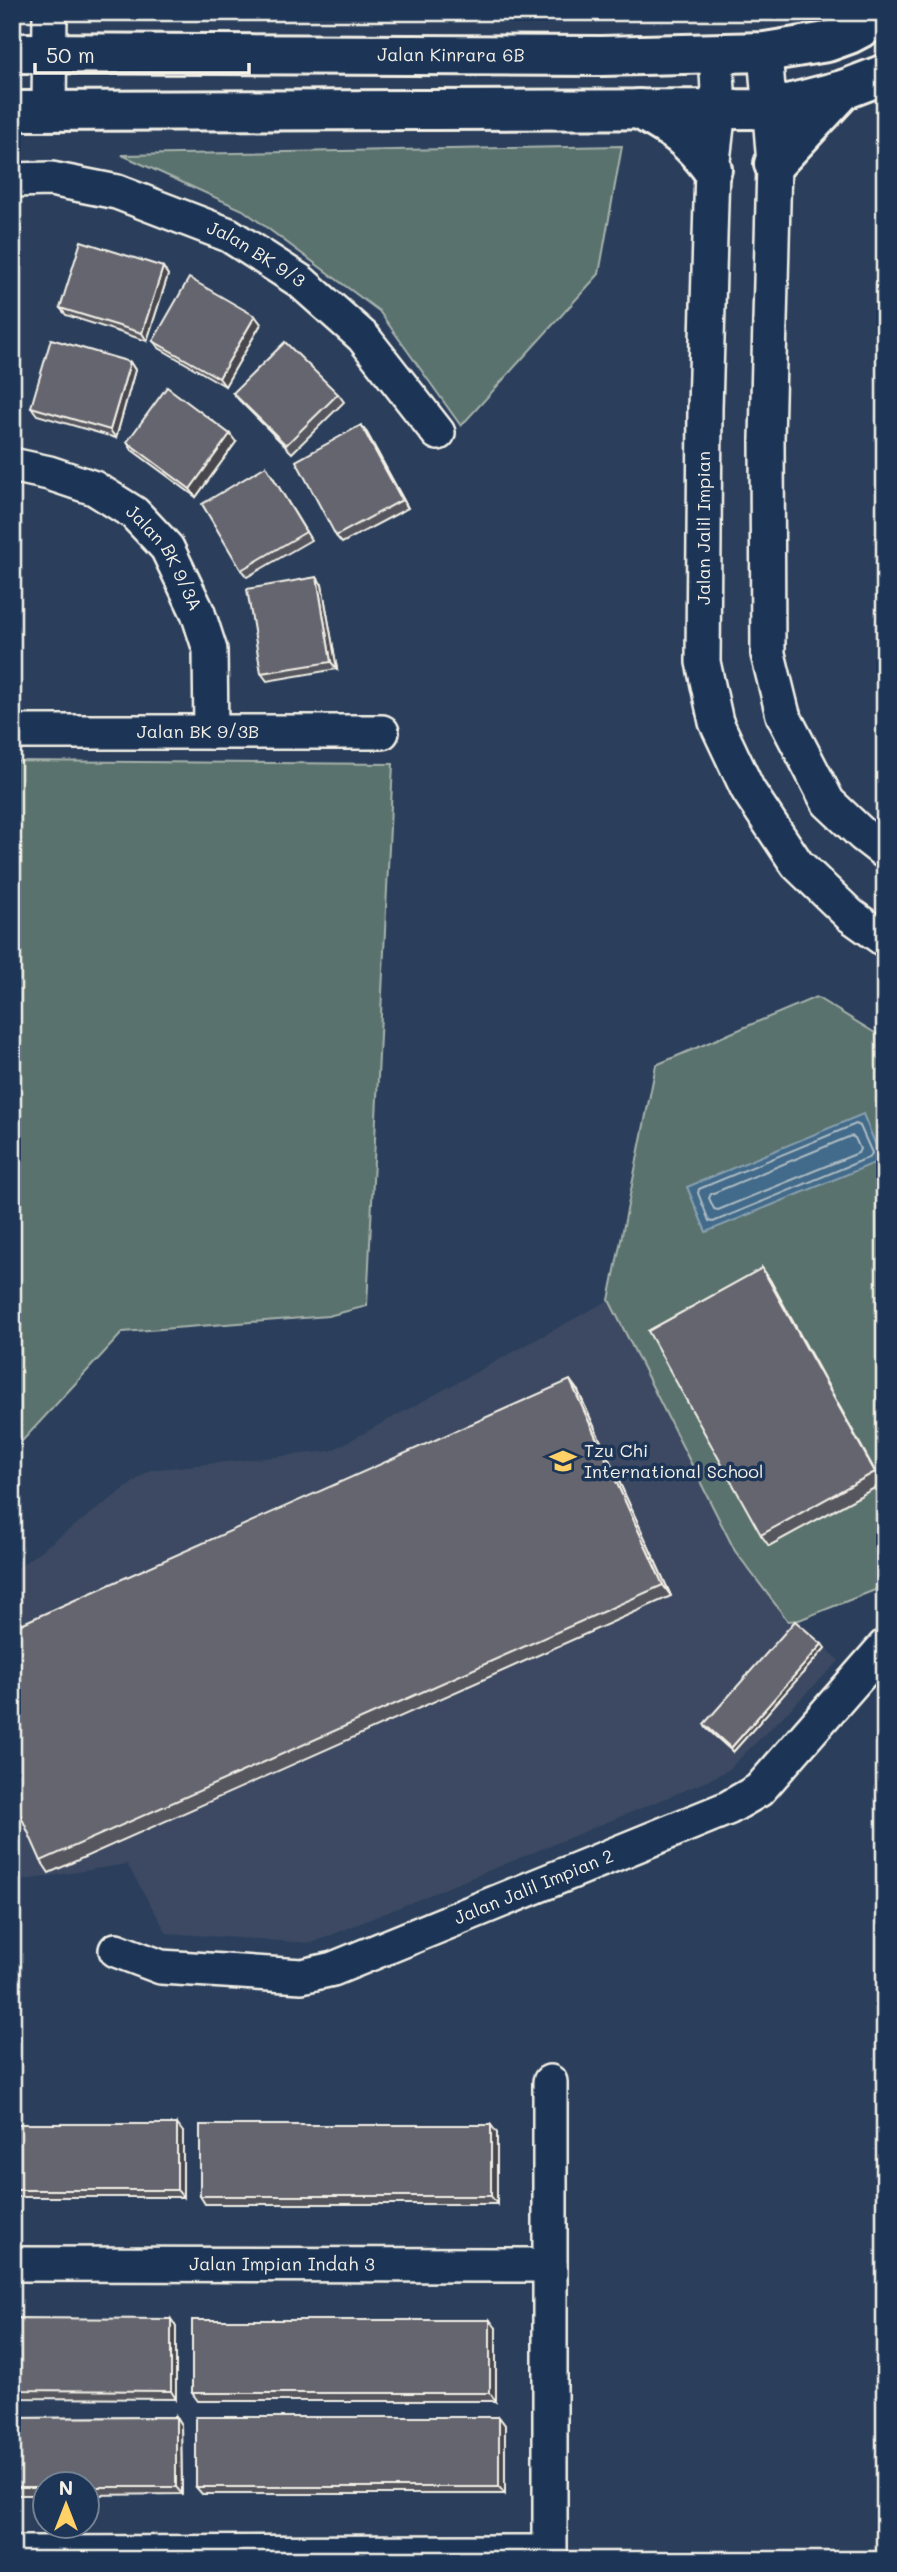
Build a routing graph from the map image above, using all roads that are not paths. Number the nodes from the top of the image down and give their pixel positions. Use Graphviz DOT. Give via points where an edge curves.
graph roads {
  1 [pos="50,12"];
  2 [pos="885,15"];
  3 [pos="765,52"];
  4 [pos="12,53"];
  5 [pos="50,53"];
  6 [pos="716,53"];
  7 [pos="885,74"];
  8 [pos="843,90"];
  9 [pos="769,108"];
  10 [pos="639,109"];
  11 [pos="719,109"];
  12 [pos="31,111"];
  13 [pos="774,164"];
  14 [pos="712,169"];
  15 [pos="12,180"];
  16 [pos="438,433"];
  17 [pos="12,465"];
  18 [pos="12,732"];
  19 [pos="211,732"];
  20 [pos="382,732"];
  21 [pos="885,852"];
  22 [pos="885,940"];
  23 [pos="885,1646"];
  24 [pos="116,1950"];
  25 [pos="550,2082"];
  26 [pos="12,2264"];
  27 [pos="550,2265"];
  28 [pos="12,2553"];
  29 [pos="550,2556"];
  1 -- 5 [label="street"];
  2 -- 3 [label="street, Jalan Kinrara 6B" via="827,42"];
  3 -- 6 [label="street, Jalan Kinrara 6B"];
  3 -- 9 [label="street"];
  4 -- 5 [label="street, Jalan Kinrara 6B"];
  5 -- 6 [label="street, Jalan Kinrara 6B"];
  5 -- 12 [label="street"];
  6 -- 11 [label="street, Jalan Jalil Impian"];
  7 -- 8 [label="street"];
  8 -- 9 [label="street"];
  8 -- 13 [label="street"];
  9 -- 11 [label="street"];
  9 -- 13 [label="street"];
  10 -- 11 [label="street"];
  10 -- 12 [label="street"];
  10 -- 14 [label="street" via="693,144"];
  11 -- 14 [label="street, Jalan Jalil Impian"];
  13 -- 21 [label="street" via="767,439 768,654 783,715 828,802"];
  14 -- 22 [label="street, Jalan Jalil Impian" via="704,662 716,722 748,790 797,864 850,915"];
  15 -- 16 [label="street, Jalan BK 9/3" via="51,179 117,192 229,235 300,281 363,337"];
  17 -- 19 [label="street, Jalan BK 9/3A" via="93,488 134,513 167,548 210,650"];
  18 -- 19 [label="street, Jalan BK 9/3B"];
  19 -- 20 [label="street, Jalan BK 9/3B"];
  23 -- 24 [label="street, Jalan Jalil Impian 2" via="760,1790 333,1969 302,1976 161,1968"];
  25 -- 27 [label="street"];
  26 -- 27 [label="street, Jalan Impian Indah 3"];
  27 -- 29 [label="street"];
  28 -- 29 [label="street"];
}
